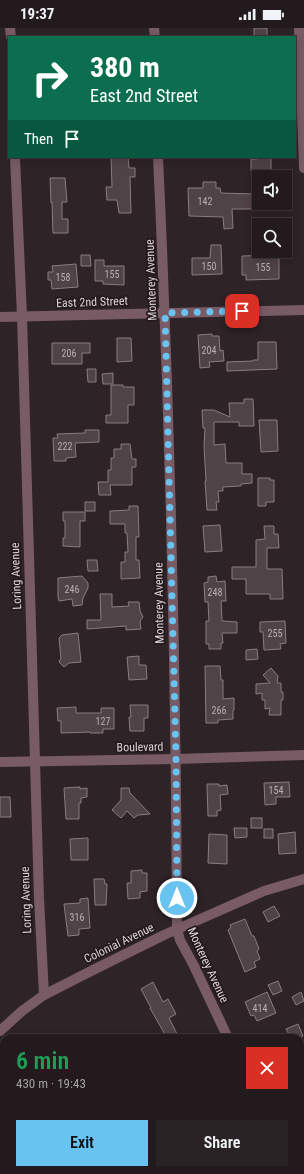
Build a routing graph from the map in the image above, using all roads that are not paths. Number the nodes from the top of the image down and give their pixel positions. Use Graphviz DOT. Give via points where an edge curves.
graph roads {
  1 [pos="299,28"];
  2 [pos="15,158"];
  3 [pos="158,158"];
  4 [pos="304,168"];
  5 [pos="304,310"];
  6 [pos="165,313"];
  7 [pos="22,316"];
  8 [pos="0,317"];
  9 [pos="304,755"];
  10 [pos="176,759"];
  11 [pos="35,760"];
  12 [pos="0,762"];
  13 [pos="304,879"];
  14 [pos="177,929"];
  15 [pos="44,995"];
  16 [pos="0,1031"];
  17 [pos="226,1034"];
  1 -- 4 [label="street"];
  2 -- 7 [label="street, Loring Avenue"];
  3 -- 6 [label="street, Monterey Avenue"];
  5 -- 6 [label="street, East 2nd Street"];
  6 -- 7 [label="street, East 2nd Street"];
  6 -- 10 [label="street, Monterey Avenue"];
  7 -- 8 [label="street, East 2nd Street"];
  7 -- 11 [label="street, Loring Avenue"];
  9 -- 10 [label="street, Boulevard"];
  10 -- 11 [label="street, Boulevard"];
  10 -- 14 [label="street, Monterey Avenue"];
  11 -- 12 [label="street, Boulevard"];
  11 -- 15 [label="street, Loring Avenue"];
  13 -- 14 [label="street, Colonial Avenue" via="264,890"];
  14 -- 15 [label="street, Colonial Avenue"];
  14 -- 17 [label="street, Monterey Avenue"];
  15 -- 16 [label="street, Colonial Avenue"];
}
